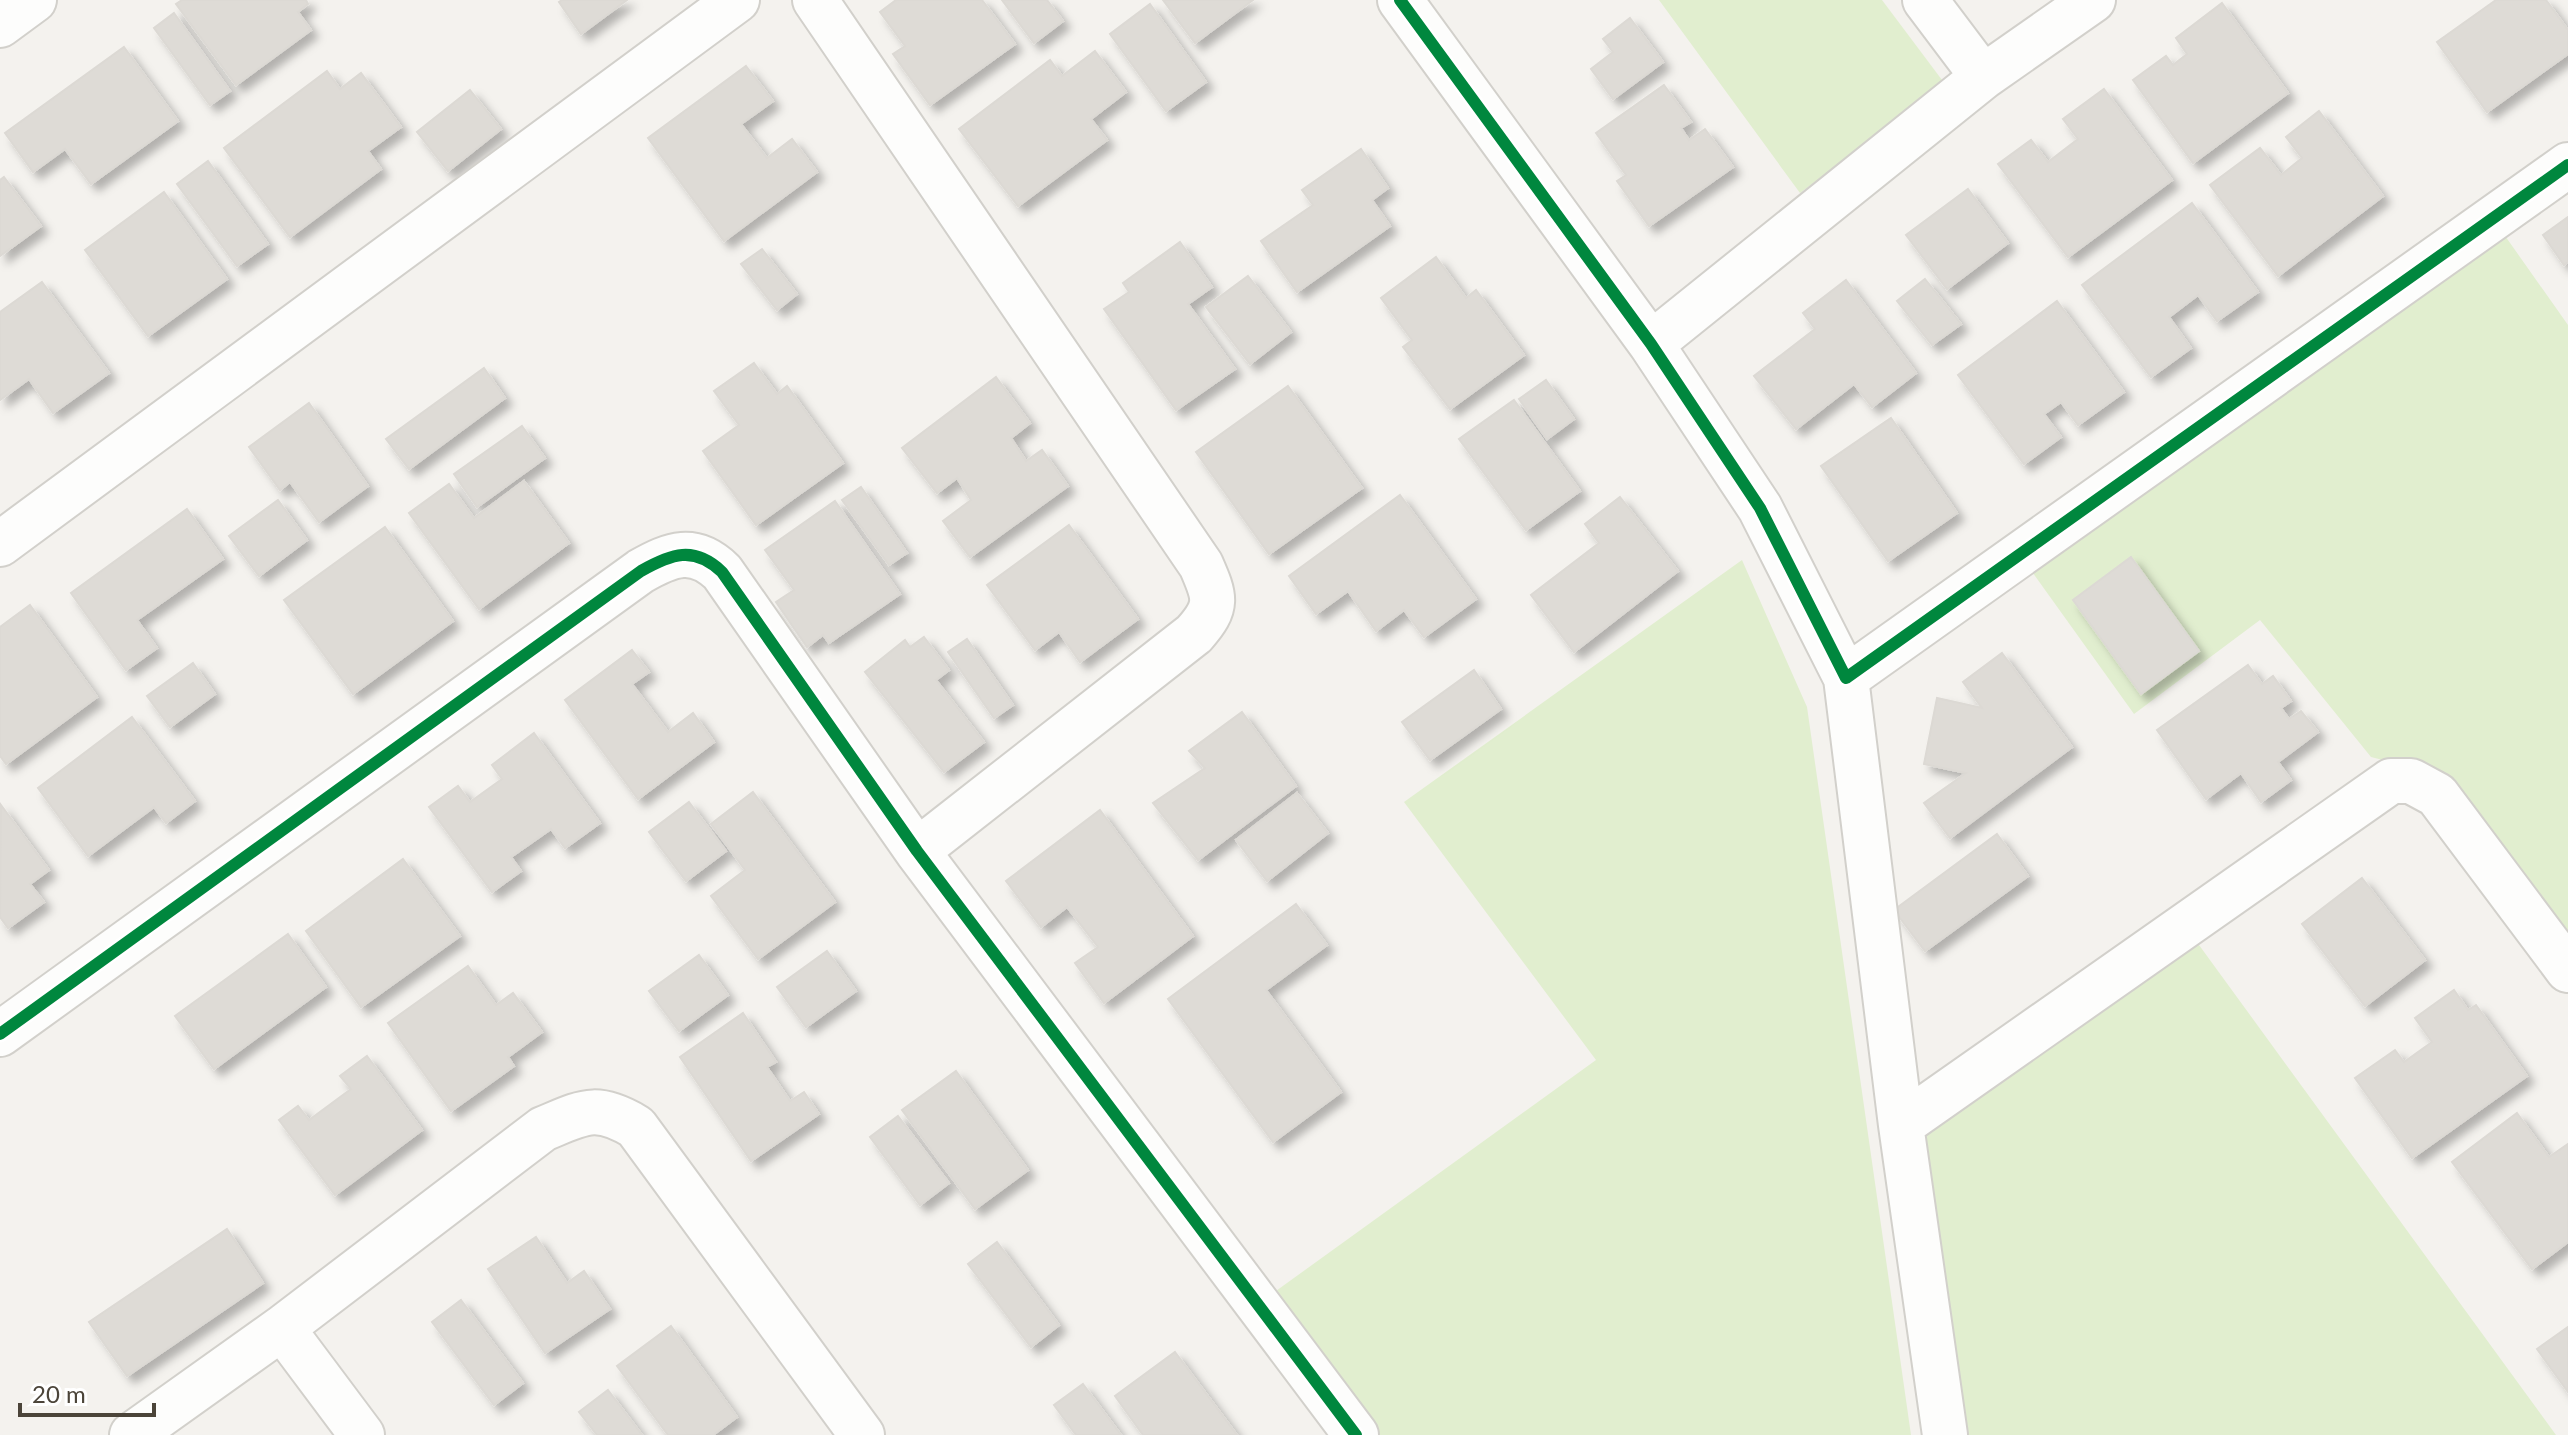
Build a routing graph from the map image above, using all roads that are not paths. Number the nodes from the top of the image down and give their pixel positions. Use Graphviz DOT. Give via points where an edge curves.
graph roads {
  1 [pos="34,0"];
  2 [pos="737,0"];
  3 [pos="815,0"];
  4 [pos="1400,0"];
  5 [pos="1925,0"];
  6 [pos="2093,0"];
  7 [pos="0,25"];
  8 [pos="1983,77"];
  9 [pos="2568,165"];
  10 [pos="1651,344"];
  11 [pos="0,544"];
  12 [pos="1846,678"];
  13 [pos="917,851"];
  14 [pos="2568,970"];
  15 [pos="0,1034"];
  16 [pos="1901,1125"];
  17 [pos="282,1328"];
  18 [pos="132,1435"];
  19 [pos="362,1435"];
  20 [pos="862,1435"];
  21 [pos="1356,1435"];
  22 [pos="1945,1435"];
  1 -- 7 [label="street"];
  2 -- 11 [label="street"];
  3 -- 13 [label="street" via="1201,565 1214,595 1210,616 1194,634"];
  4 -- 10 [label="street"];
  5 -- 8 [label="street"];
  6 -- 8 [label="street"];
  8 -- 10 [label="street"];
  9 -- 12 [label="street"];
  10 -- 12 [label="street" via="1760,508"];
  12 -- 16 [label="street"];
  13 -- 15 [label="street" via="722,572 696,554 669,555"];
  13 -- 21 [label="street"];
  14 -- 16 [label="street" via="2437,795 2411,781 2391,781"];
  16 -- 22 [label="street"];
  17 -- 18 [label="street"];
  17 -- 19 [label="street"];
  17 -- 20 [label="street" via="543,1129 583,1112 613,1113 636,1127"];
}
